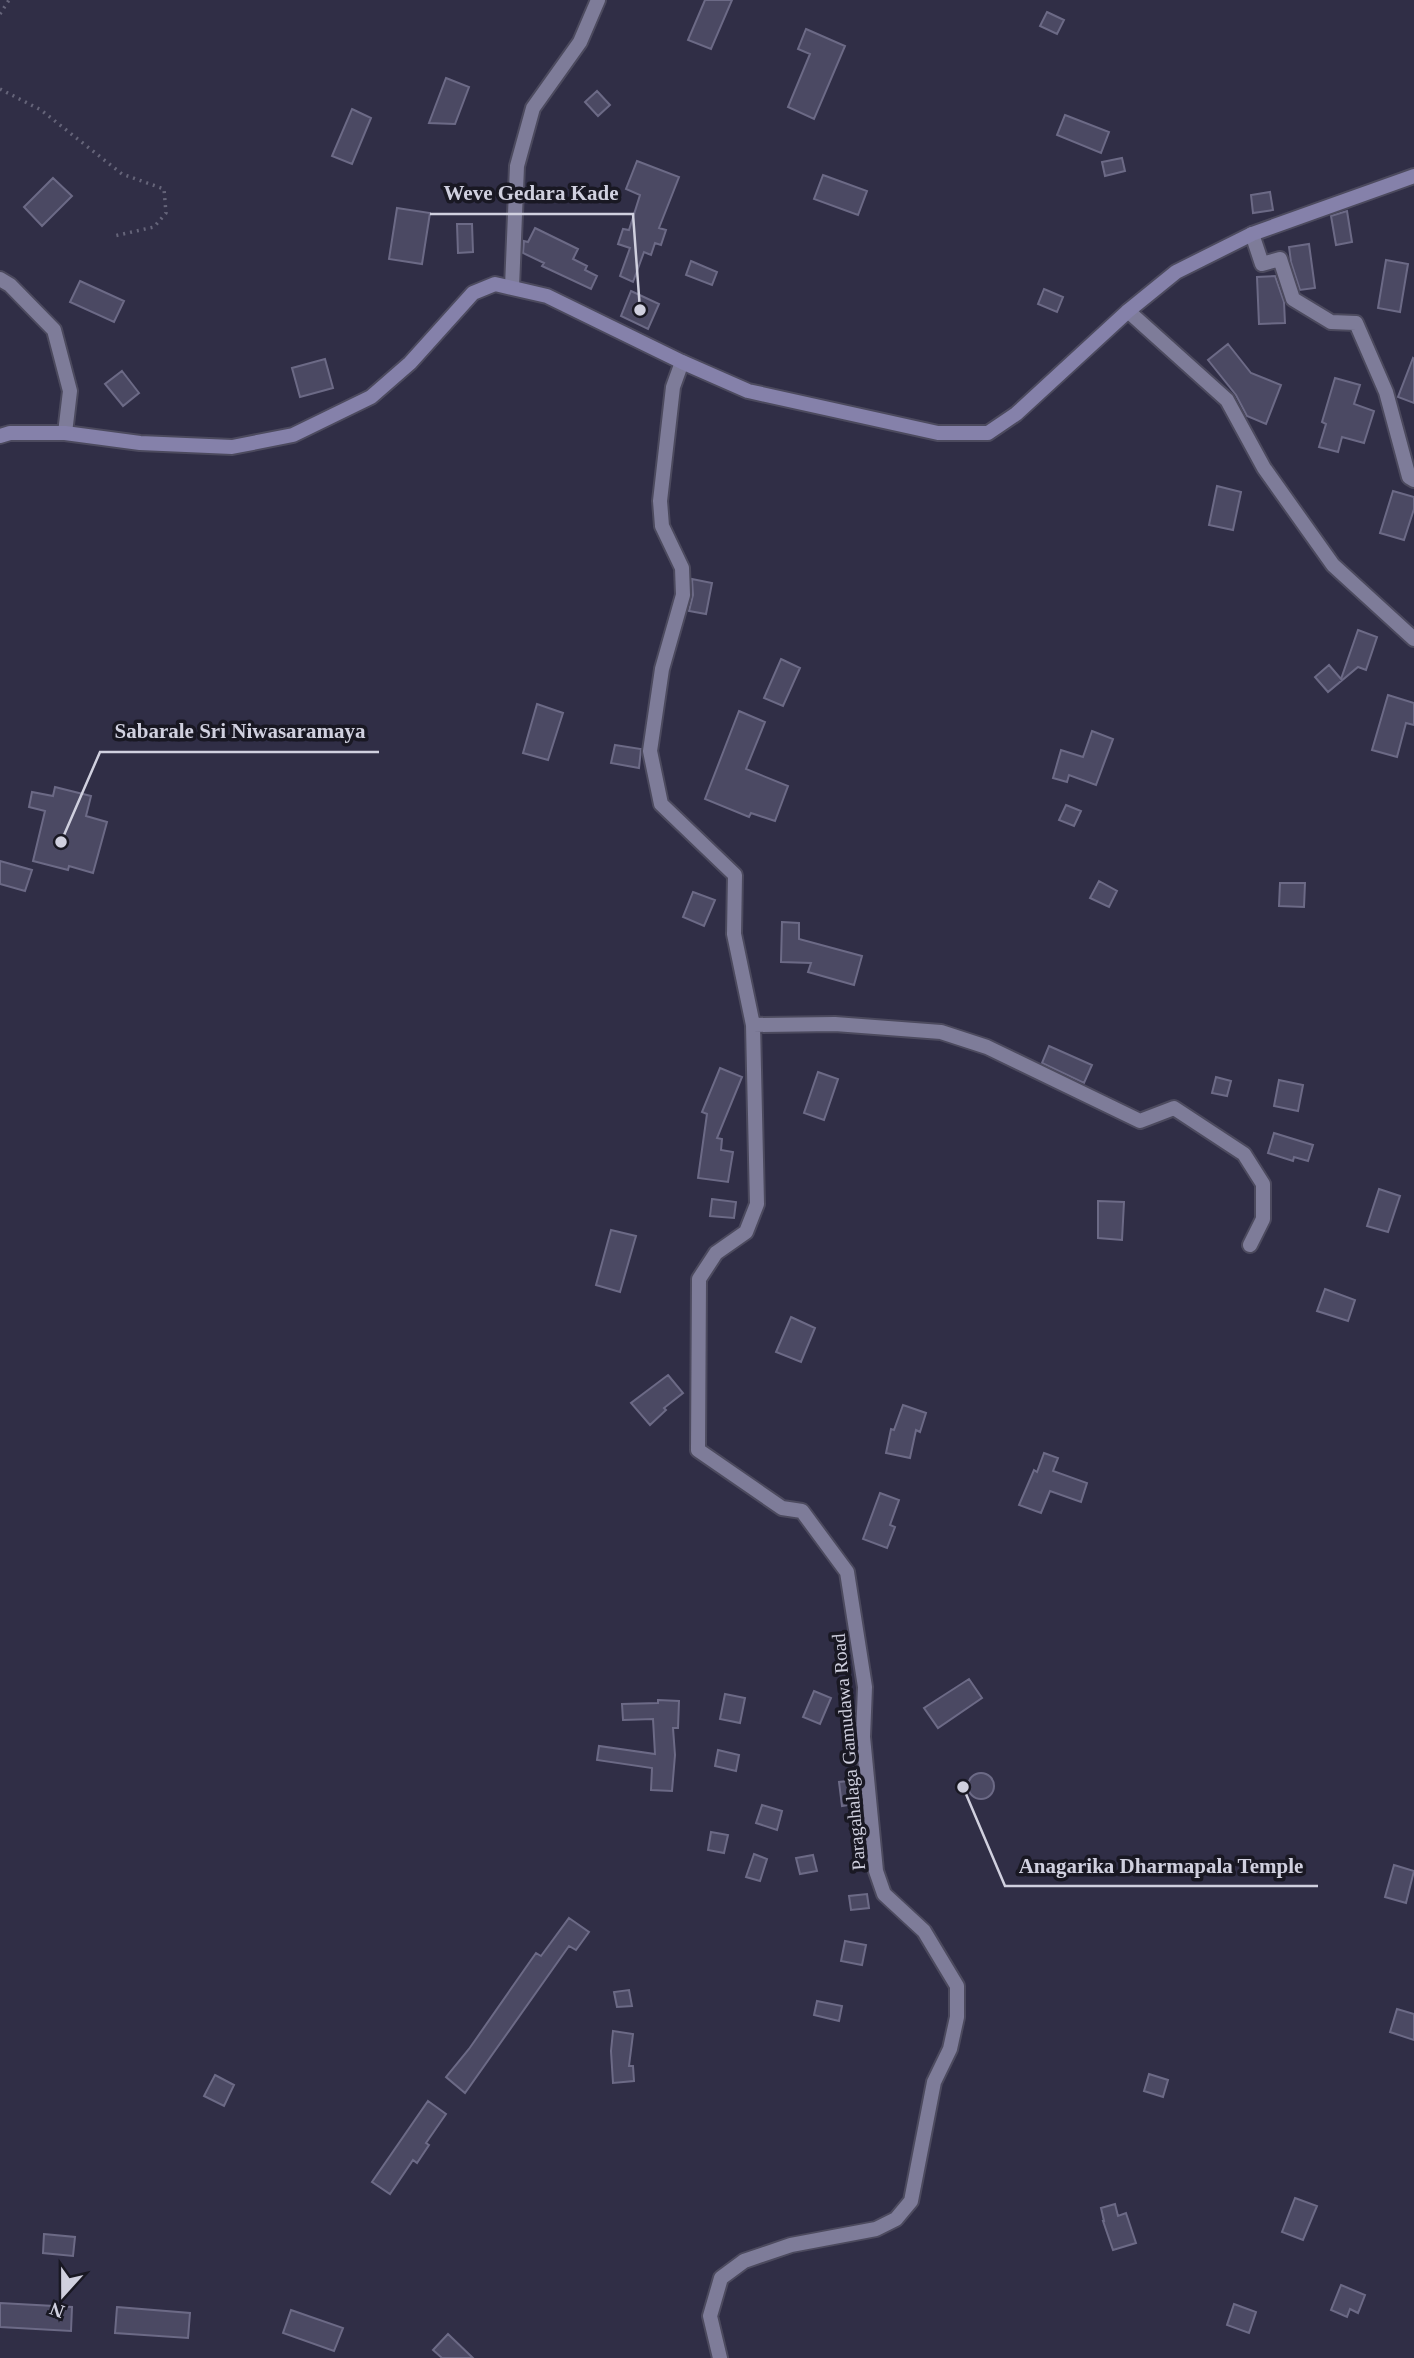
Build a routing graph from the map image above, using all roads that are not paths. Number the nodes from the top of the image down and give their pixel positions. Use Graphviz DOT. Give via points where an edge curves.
graph roads {
  1 [pos="597,0"];
  2 [pos="1414,176"];
  3 [pos="1252,234"];
  4 [pos="0,279"];
  5 [pos="512,287"];
  6 [pos="1128,311"];
  7 [pos="682,362"];
  8 [pos="65,433"];
  9 [pos="0,436"];
  10 [pos="1414,480"];
  11 [pos="1414,639"];
  12 [pos="753,1025"];
  13 [pos="1250,1245"];
  14 [pos="720,2358"];
  1 -- 5 [label="street" via="580,42 533,108 517,166"];
  2 -- 3 [label="main road"];
  3 -- 6 [label="main road" via="1176,272"];
  3 -- 10 [label="street" via="1262,264 1280,260 1293,299 1331,322 1356,323 1386,392 1409,477"];
  4 -- 8 [label="street" via="54,330 70,391"];
  5 -- 7 [label="main road" via="547,296"];
  5 -- 8 [label="main road" via="495,284 473,293 410,363 371,397 293,435 233,447 140,443"];
  6 -- 7 [label="main road" via="1016,414 988,432 938,433 748,391"];
  6 -- 11 [label="street" via="1227,400 1264,468 1333,565"];
  7 -- 12 [label="street, Paragahalaga Gamudawa Road" via="673,387 660,501 663,526 682,568 683,595 662,669 650,751 661,804 735,876 734,934"];
  8 -- 9 [label="main road"];
  12 -- 13 [label="street" via="835,1024 941,1032 986,1047 1140,1121 1174,1108 1244,1154 1263,1184 1263,1219"];
  12 -- 14 [label="street, Paragahalaga Gamudawa Road" via="757,1204 746,1232 716,1253 699,1279 698,1450 782,1508 802,1511 847,1572 865,1687 863,1737 876,1871 884,1894 924,1931 957,1986 957,2017 950,2049 934,2082 911,2201 896,2218 876,2229 791,2245 744,2261 721,2278 710,2316"];
}
